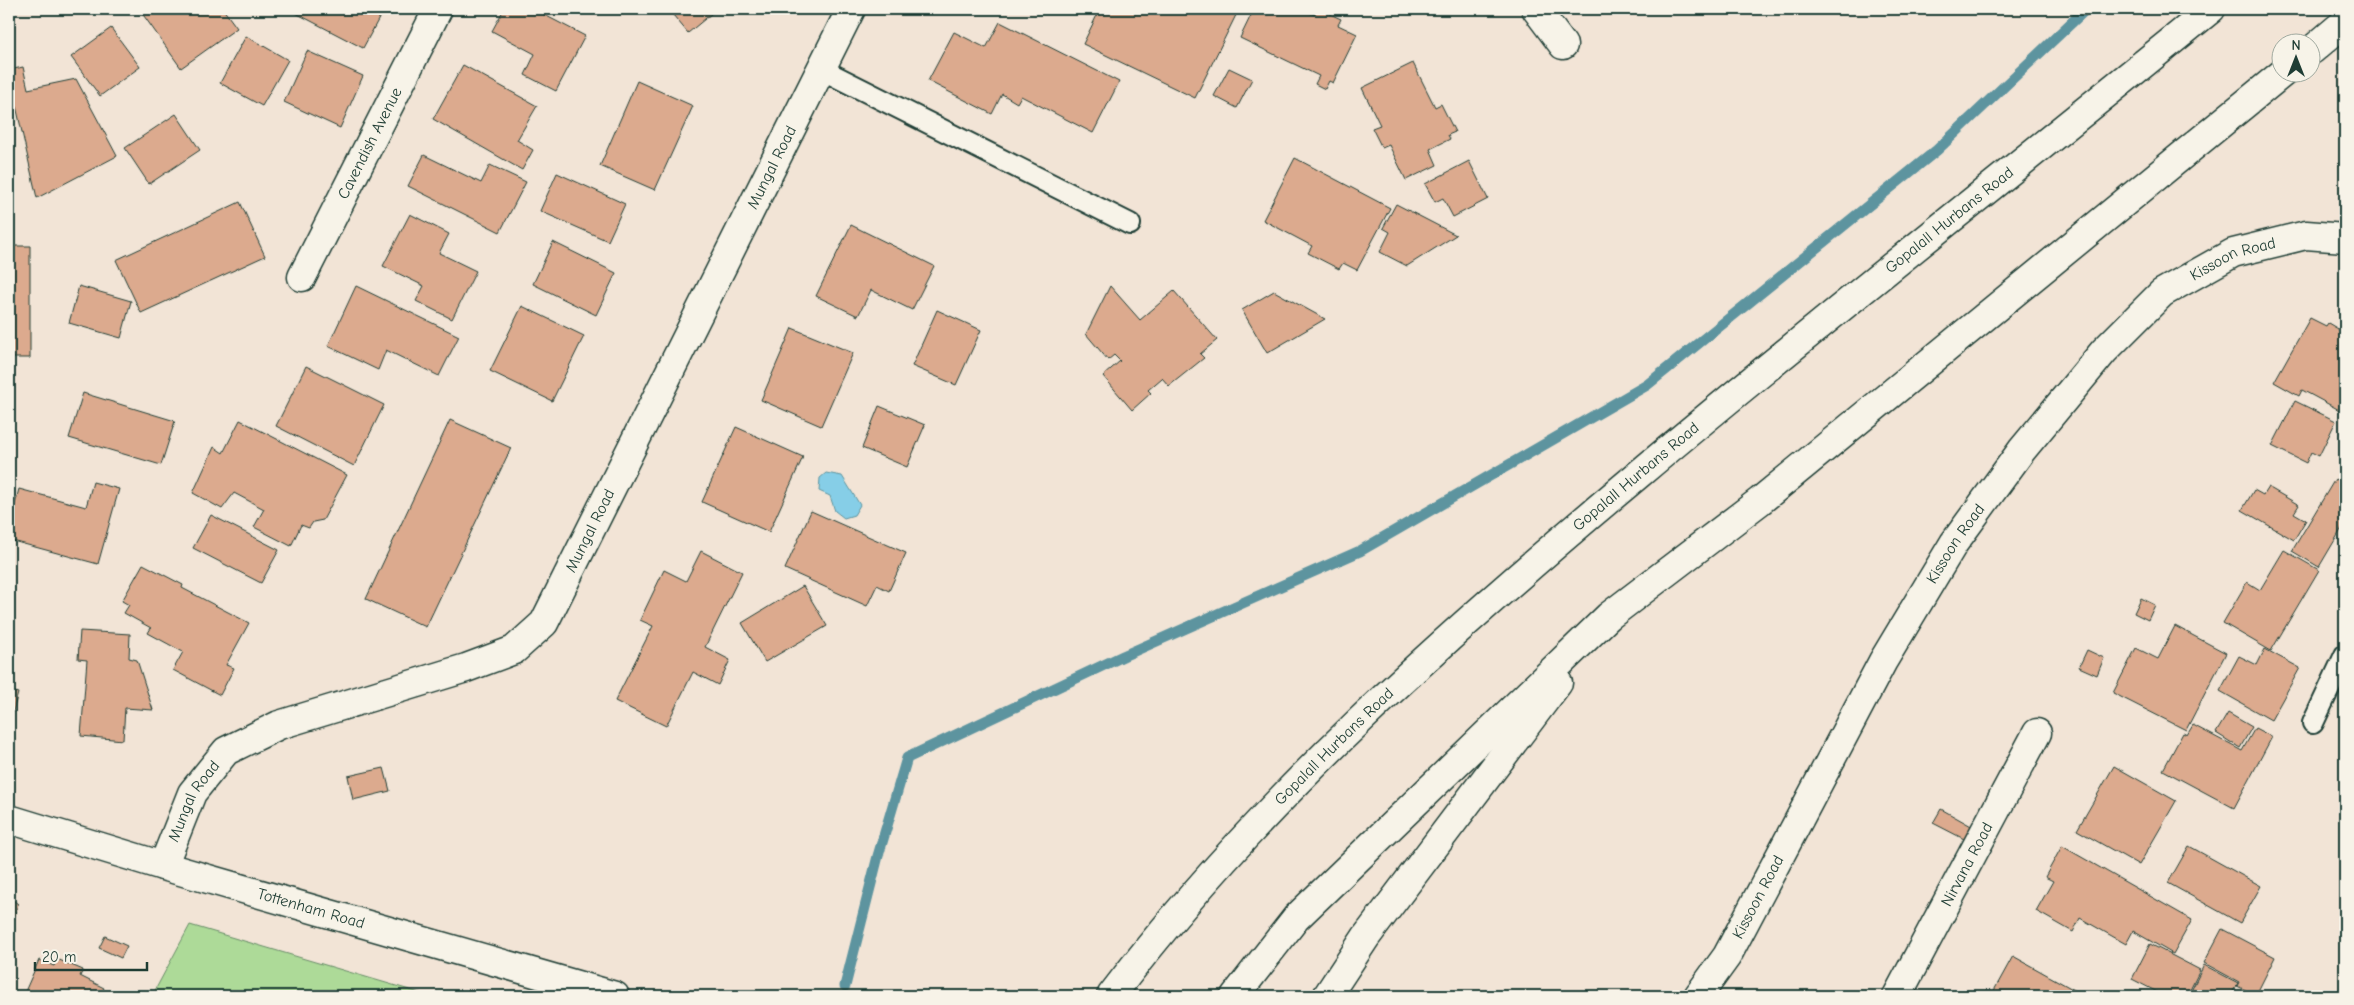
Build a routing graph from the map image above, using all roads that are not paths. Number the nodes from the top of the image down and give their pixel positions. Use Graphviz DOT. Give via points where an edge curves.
graph roads {
  1 [pos="438,9"];
  2 [pos="851,9"];
  3 [pos="1536,9"];
  4 [pos="2211,9"];
  5 [pos="2345,22"];
  6 [pos="2322,42"];
  7 [pos="1563,45"];
  8 [pos="821,69"];
  9 [pos="2272,82"];
  10 [pos="1130,224"];
  11 [pos="2345,238"];
  12 [pos="302,277"];
  13 [pos="1609,616"];
  14 [pos="2345,655"];
  15 [pos="2313,723"];
  16 [pos="2037,733"];
  17 [pos="9,819"];
  18 [pos="163,866"];
  19 [pos="1181,908"];
  20 [pos="615,996"];
  21 [pos="1089,996"];
  22 [pos="1111,996"];
  23 [pos="1235,996"];
  24 [pos="1327,996"];
  25 [pos="1698,996"];
  26 [pos="1897,996"];
  1 -- 12 [label="main road, Cavendish Avenue"];
  2 -- 8 [label="main road, Mungal Road"];
  3 -- 7 [label="main road"];
  4 -- 19 [label="main road, Gopalall Hurbans Road" via="1696,426 1513,580 1321,759 1226,856"];
  5 -- 6 [label="main road"];
  8 -- 10 [label="lane"];
  8 -- 18 [label="main road, Mungal Road" via="544,623 514,650 466,668 279,725 226,752 192,793"];
  9 -- 13 [label="main road" via="1768,495"];
  11 -- 25 [label="main road, Kissoon Road" via="2306,235 2233,253 2162,293 2104,351 2022,450 1954,543 1883,662 1727,956"];
  13 -- 23 [label="main road" via="1296,918"];
  13 -- 24 [label="main road" via="1366,937"];
  14 -- 15 [label="lane"];
  16 -- 26 [label="main road, Nirvana Road"];
  17 -- 18 [label="main road, Tottenham Road"];
  18 -- 20 [label="main road, Tottenham Road"];
  19 -- 21 [label="main road"];
  19 -- 22 [label="main road, Gopalall Hurbans Road"];
}
